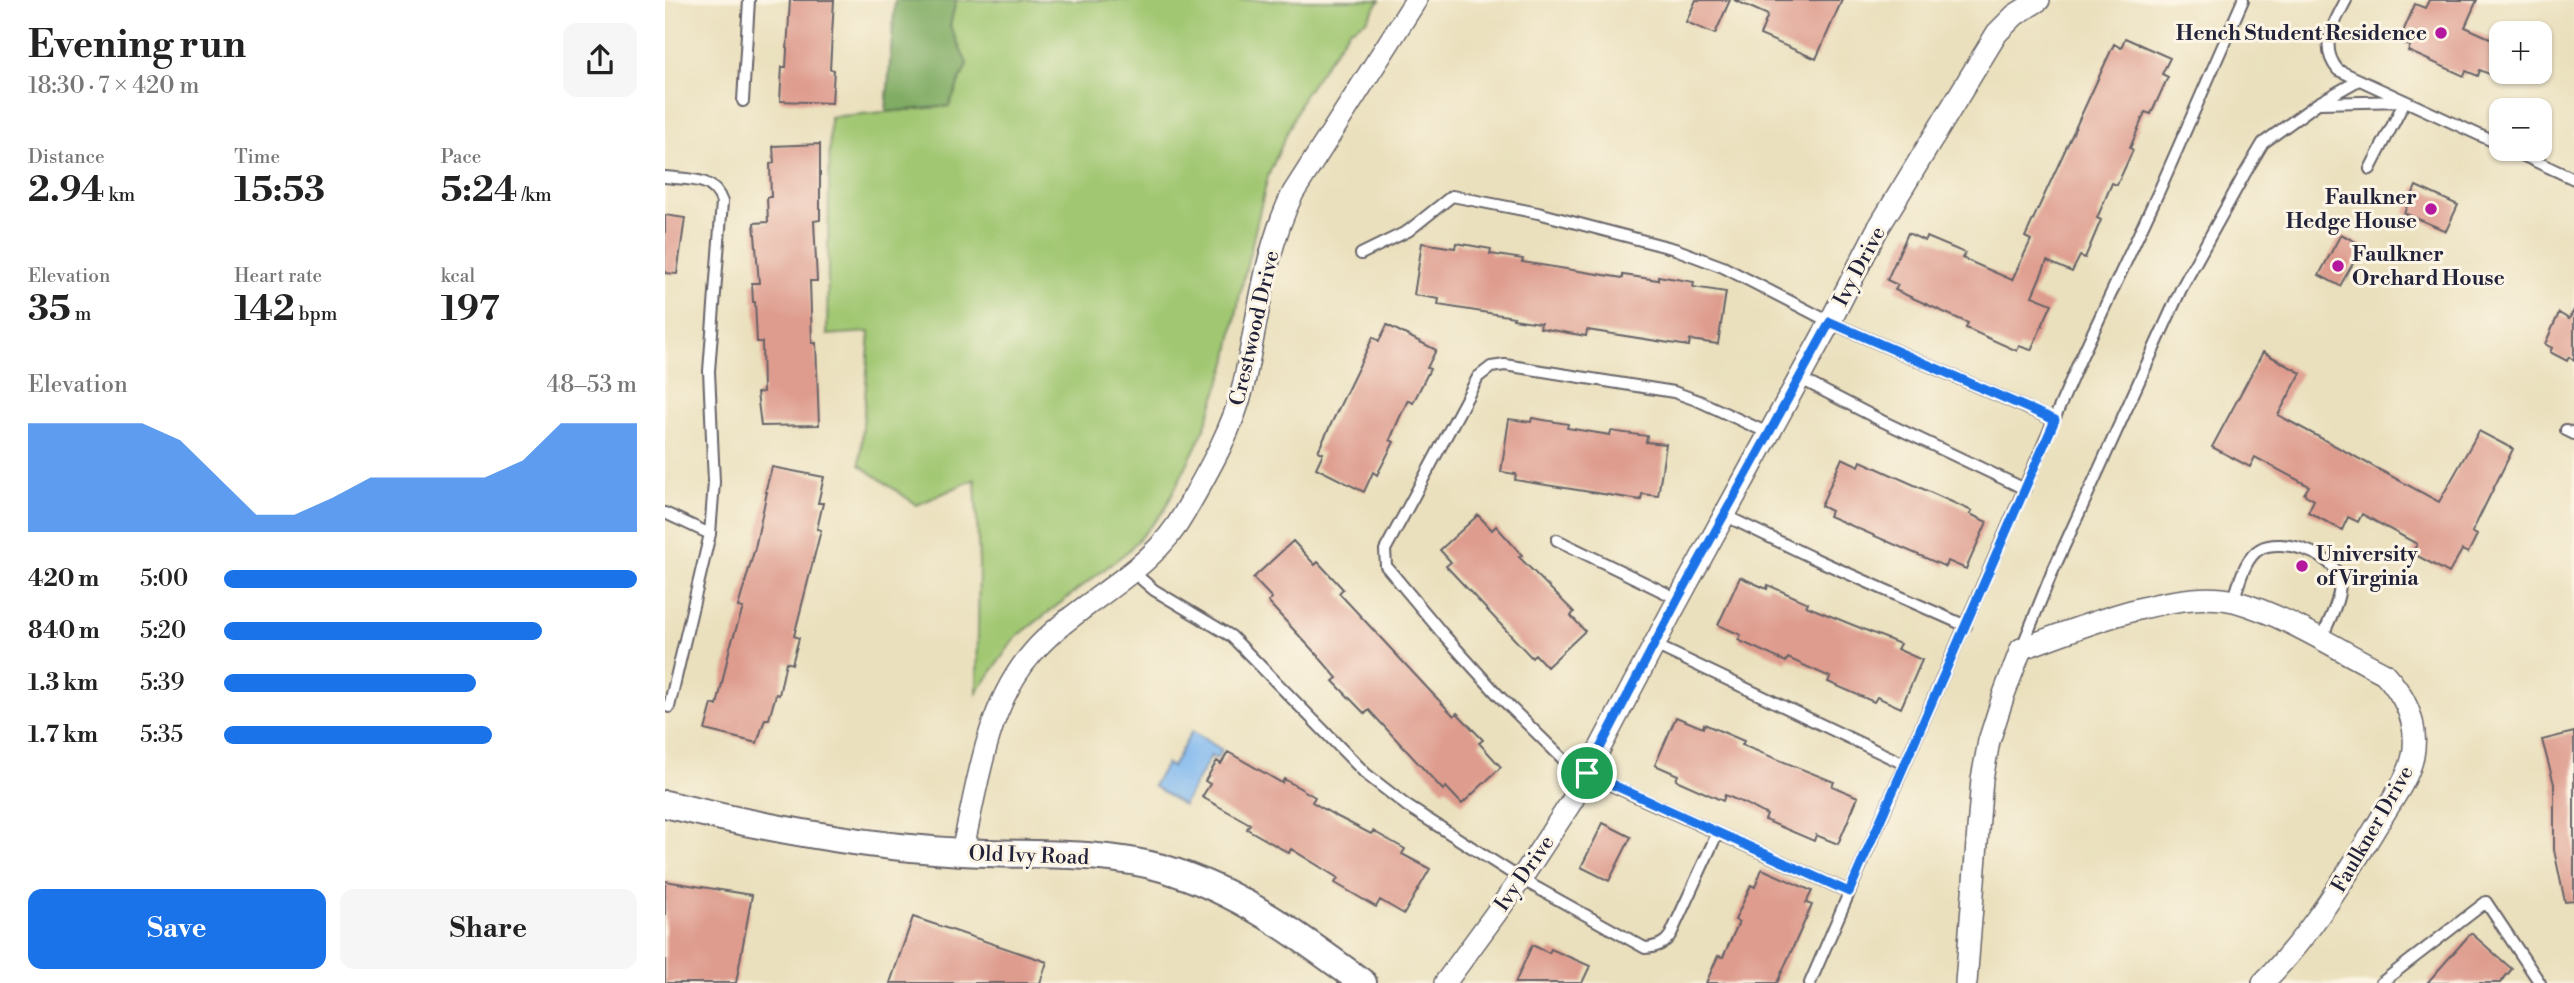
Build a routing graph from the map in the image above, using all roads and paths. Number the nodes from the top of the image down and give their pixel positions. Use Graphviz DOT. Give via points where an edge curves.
graph roads {
  1 [pos="749,0"];
  2 [pos="1416,0"];
  3 [pos="2039,0"];
  4 [pos="2243,0"];
  5 [pos="2346,0"];
  6 [pos="2359,80"];
  7 [pos="743,100"];
  8 [pos="2405,100"];
  9 [pos="2318,103"];
  10 [pos="2489,139"];
  11 [pos="2536,161"];
  12 [pos="2369,169"];
  13 [pos="665,177"];
  14 [pos="2574,178"];
  15 [pos="1361,254"];
  16 [pos="1830,322"];
  17 [pos="1799,378"];
  18 [pos="2055,420"];
  19 [pos="1768,433"];
  20 [pos="2025,489"];
  21 [pos="665,513"];
  22 [pos="1724,515"];
  23 [pos="710,534"];
  24 [pos="1557,540"];
  25 [pos="1133,572"];
  26 [pos="1678,599"];
  27 [pos="2233,601"];
  28 [pos="1966,626"];
  29 [pos="2321,640"];
  30 [pos="1655,645"];
  31 [pos="2021,649"];
  32 [pos="669,707"];
  33 [pos="1904,764"];
  34 [pos="1587,773"];
  35 [pos="665,804"];
  36 [pos="1717,834"];
  37 [pos="961,852"];
  38 [pos="1521,879"];
  39 [pos="1849,892"];
  40 [pos="1363,983"];
  41 [pos="1444,983"];
  42 [pos="1810,983"];
  43 [pos="1965,983"];
  44 [pos="2263,983"];
  45 [pos="2381,983"];
  46 [pos="2540,983"];
  1 -- 7 [label="lane"];
  2 -- 25 [label="street, Crestwood Drive" via="1281,217 1242,390 1227,433 1184,515"];
  3 -- 16 [label="street, Ivy Drive" via="1997,33 1877,230"];
  4 -- 18 [label="lane"];
  5 -- 6 [label="lane" via="2327,48 2339,70"];
  6 -- 8 [label="lane"];
  6 -- 9 [label="lane"];
  8 -- 9 [label="lane"];
  8 -- 10 [label="lane"];
  8 -- 12 [label="lane"];
  9 -- 31 [label="lane" via="2263,144 2181,289"];
  11 -- 14 [label="lane"];
  13 -- 23 [label="lane" via="709,183 722,202 709,371 714,482"];
  15 -- 16 [label="lane" via="1408,231 1452,196 1675,249 1723,267"];
  16 -- 17 [label="street, Ivy Drive"];
  16 -- 18 [label="lane"];
  17 -- 19 [label="street, Ivy Drive"];
  17 -- 20 [label="lane"];
  18 -- 20 [label="lane"];
  19 -- 22 [label="street, Ivy Drive"];
  19 -- 34 [label="lane" via="1674,392 1505,365 1491,367 1478,377 1385,550 1386,566 1441,633 1563,760"];
  20 -- 28 [label="lane"];
  21 -- 23 [label="lane"];
  22 -- 26 [label="street, Ivy Drive"];
  22 -- 28 [label="lane"];
  23 -- 32 [label="lane"];
  24 -- 26 [label="lane"];
  25 -- 37 [label="street, Crestwood Drive" via="1063,624 1013,678 998,705"];
  25 -- 38 [label="lane" via="1154,590 1231,636 1366,774"];
  26 -- 30 [label="street, Ivy Drive"];
  27 -- 29 [label="street, Faulkner Drive"];
  27 -- 29 [label="lane" via="2249,561 2259,550 2282,543 2298,546 2334,566 2339,578"];
  27 -- 31 [label="street, Faulkner Drive" via="2207,597 2180,600 2094,622"];
  28 -- 33 [label="lane"];
  29 -- 44 [label="street, Faulkner Drive" via="2384,673 2396,686 2413,727 2413,754 2407,775 2342,884"];
  30 -- 33 [label="lane"];
  30 -- 34 [label="street, Ivy Drive"];
  31 -- 43 [label="street" via="1989,741 1982,779"];
  33 -- 39 [label="lane"];
  34 -- 36 [label="lane"];
  34 -- 38 [label="street, Ivy Drive"];
  35 -- 37 [label="street, Old Ivy Road" via="803,834"];
  36 -- 38 [label="lane" via="1671,934 1657,947 1645,948"];
  36 -- 39 [label="lane"];
  37 -- 40 [label="street, Old Ivy Road" via="1112,858 1165,869 1249,905"];
  38 -- 41 [label="street, Ivy Drive"];
  39 -- 42 [label="lane"];
  45 -- 46 [label="lane" via="2486,902"];
}
